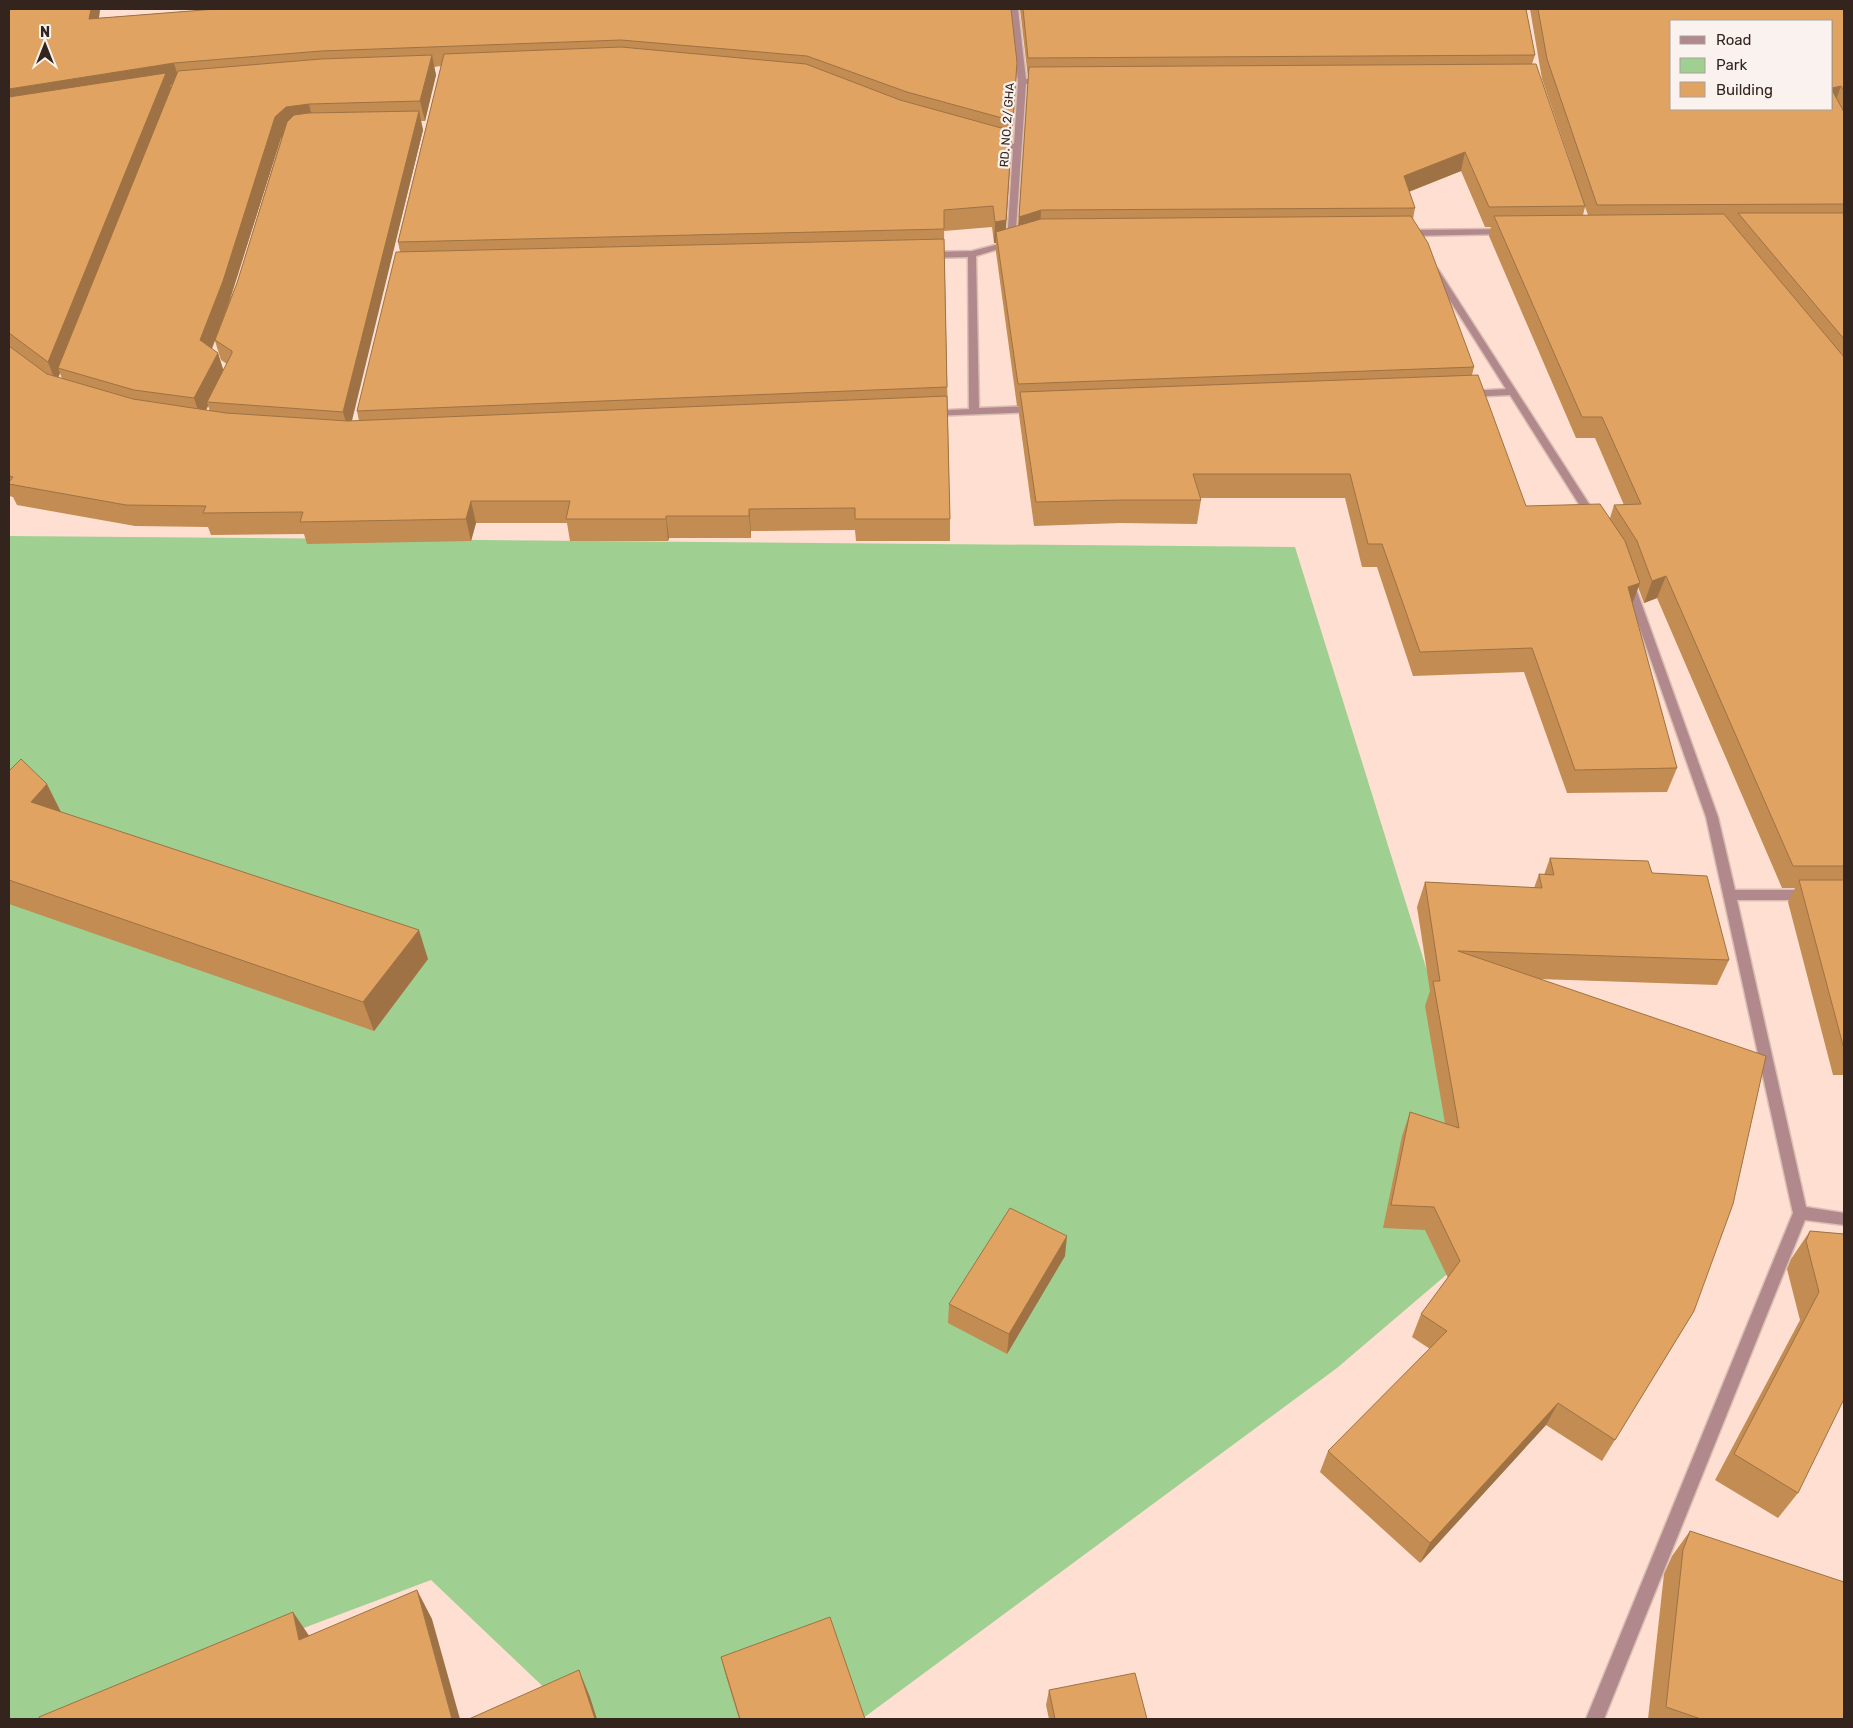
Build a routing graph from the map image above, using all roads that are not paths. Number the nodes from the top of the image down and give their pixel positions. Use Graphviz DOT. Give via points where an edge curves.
graph roads {
  1 [pos="1014,9"];
  2 [pos="1051,81"];
  3 [pos="1022,82"];
  4 [pos="989,140"];
  5 [pos="1017,148"];
  6 [pos="1519,232"];
  7 [pos="1411,233"];
  8 [pos="1393,234"];
  9 [pos="972,254"];
  10 [pos="922,255"];
  11 [pos="1512,392"];
  12 [pos="1455,394"];
  13 [pos="1043,409"];
  14 [pos="974,411"];
  15 [pos="916,414"];
  16 [pos="1602,531"];
  17 [pos="1626,573"];
  18 [pos="1730,894"];
  19 [pos="1816,895"];
  20 [pos="1800,1213"];
  21 [pos="1844,1219"];
  22 [pos="1595,1719"];
  1 -- 3 [label="street, RD. NO. 2/ GHA"];
  2 -- 3 [label="street"];
  3 -- 5 [label="street, RD. NO. 2/ GHA"];
  4 -- 5 [label="street"];
  5 -- 9 [label="street, RD. NO. 2/ GHA" via="1014,242"];
  6 -- 7 [label="street"];
  7 -- 8 [label="street"];
  7 -- 11 [label="street"];
  9 -- 10 [label="street"];
  9 -- 14 [label="street"];
  11 -- 12 [label="street"];
  11 -- 16 [label="street"];
  13 -- 14 [label="street"];
  14 -- 15 [label="street"];
  17 -- 18 [label="street" via="1712,817"];
  18 -- 19 [label="street"];
  18 -- 20 [label="street"];
  20 -- 21 [label="street"];
  20 -- 22 [label="street"];
}
